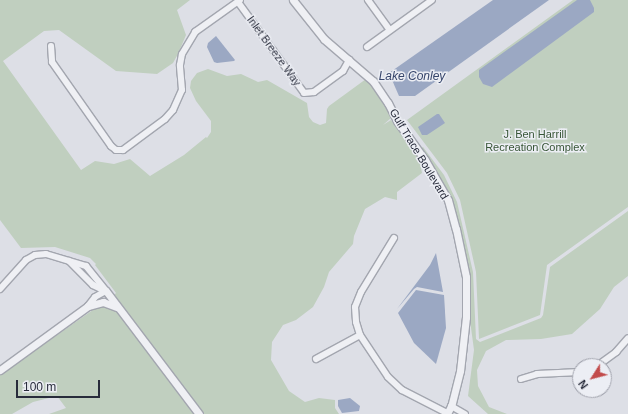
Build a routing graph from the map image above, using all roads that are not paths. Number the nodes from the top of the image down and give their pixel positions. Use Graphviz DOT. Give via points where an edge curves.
graph roads {
  1 [pos="293,0"];
  2 [pos="368,0"];
  3 [pos="432,0"];
  4 [pos="239,1"];
  5 [pos="390,30"];
  6 [pos="51,46"];
  7 [pos="367,46"];
  8 [pos="349,60"];
  9 [pos="394,238"];
  10 [pos="69,261"];
  11 [pos="93,285"];
  12 [pos="0,288"];
  13 [pos="106,291"];
  14 [pos="95,297"];
  15 [pos="88,306"];
  16 [pos="123,312"];
  17 [pos="360,335"];
  18 [pos="627,341"];
  19 [pos="609,358"];
  20 [pos="316,359"];
  21 [pos="0,370"];
  22 [pos="572,372"];
  23 [pos="521,379"];
  24 [pos="450,406"];
  25 [pos="199,414"];
  26 [pos="447,414"];
  27 [pos="465,414"];
  1 -- 8 [label="street, Gulf Trace Boulevard" via="324,39"];
  2 -- 5 [label="street"];
  3 -- 5 [label="street"];
  4 -- 6 [label="street" via="195,32 182,54 182,90 173,110 165,119 122,150 116,150 111,146 52,62"];
  4 -- 8 [label="street, Inlet Breeze Way" via="304,92 314,92 342,71"];
  5 -- 7 [label="street"];
  8 -- 24 [label="street, Gulf Trace Boulevard" via="373,80 396,121 425,160 448,200 466,277 466,317 460,371"];
  9 -- 17 [label="street" via="361,292 355,307"];
  10 -- 11 [label="street"];
  10 -- 12 [label="street" via="51,254 35,255 22,263"];
  10 -- 13 [label="street" via="90,269"];
  11 -- 13 [label="street"];
  11 -- 14 [label="street"];
  13 -- 14 [label="street"];
  13 -- 16 [label="street"];
  14 -- 15 [label="street"];
  15 -- 16 [label="street" via="108,302"];
  15 -- 21 [label="street"];
  16 -- 25 [label="street"];
  17 -- 20 [label="street"];
  17 -- 26 [label="street" via="388,377 402,390"];
  18 -- 19 [label="street"];
  22 -- 23 [label="street" via="537,374"];
  24 -- 26 [label="street, Gulf Trace Boulevard"];
  24 -- 27 [label="street"];
}
